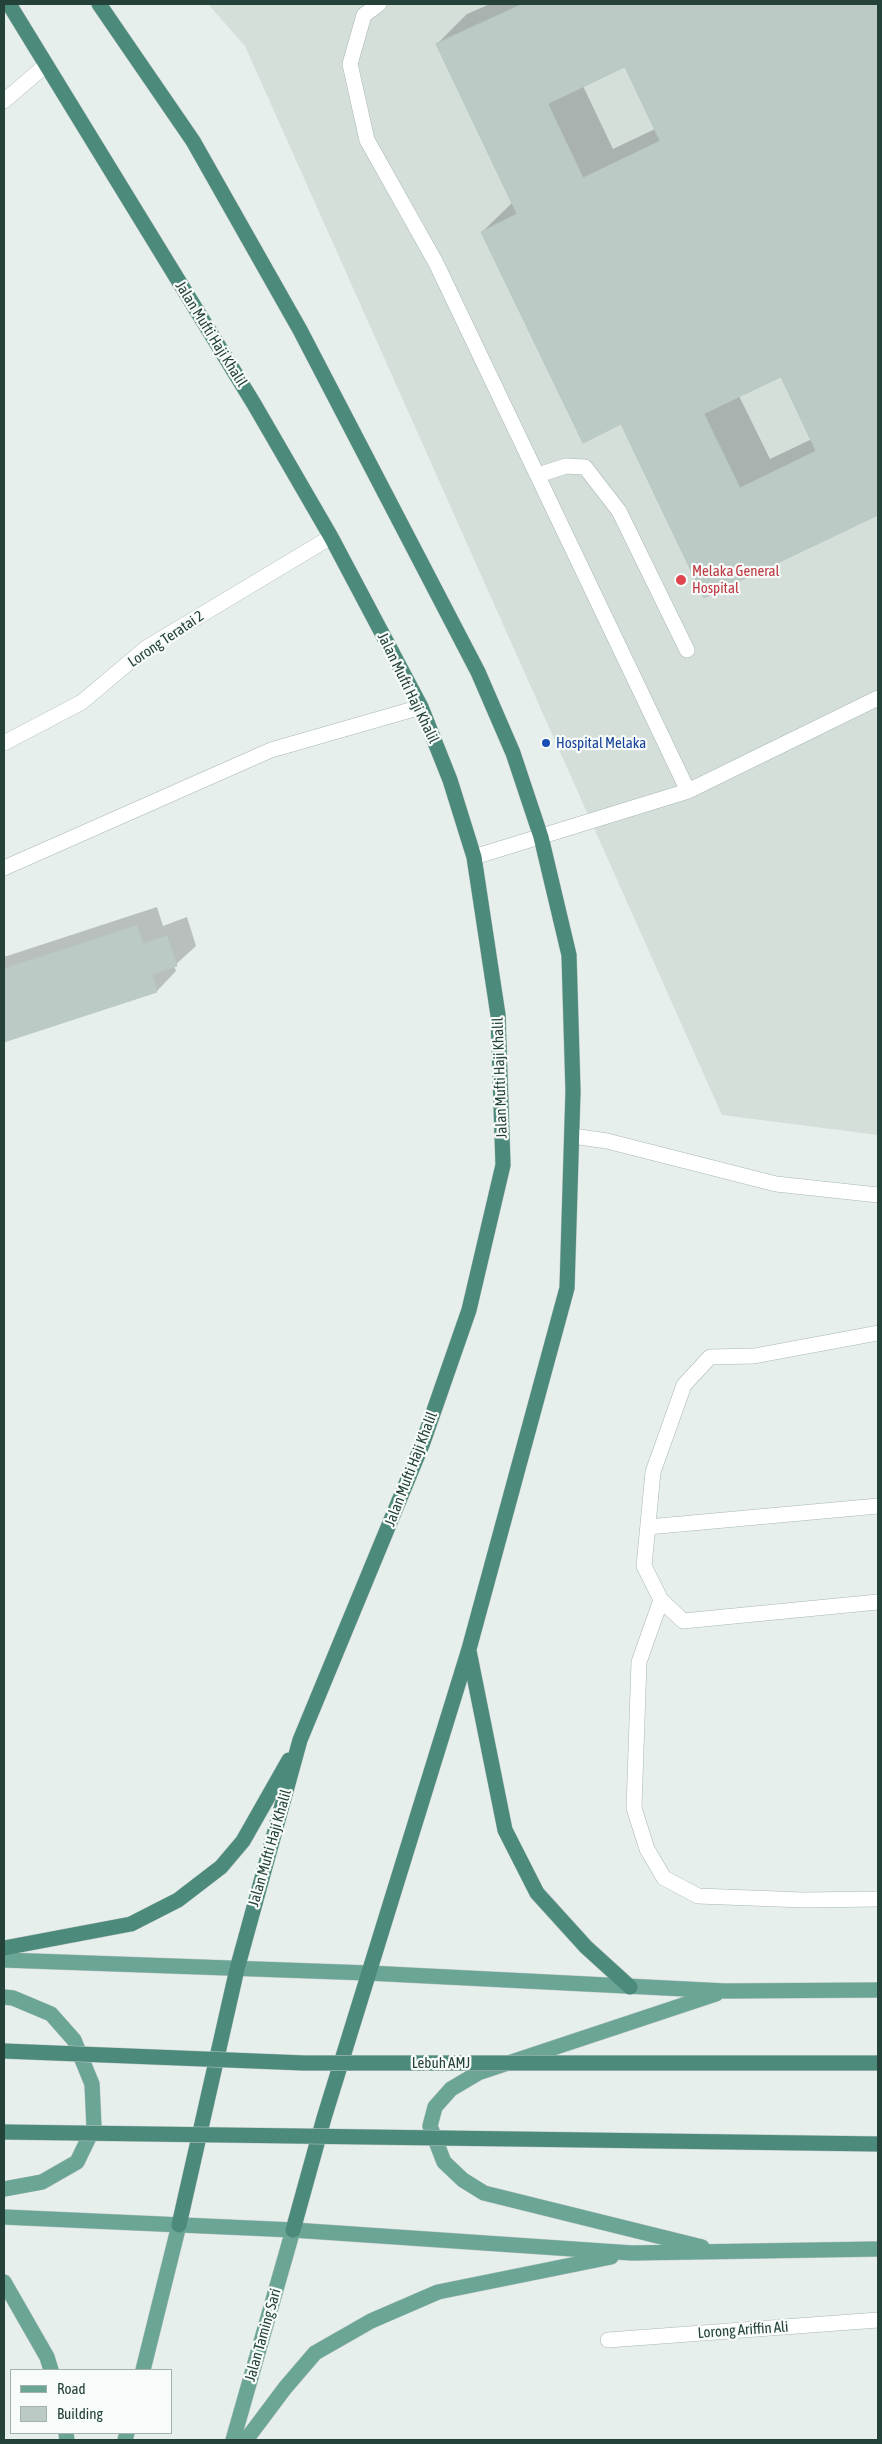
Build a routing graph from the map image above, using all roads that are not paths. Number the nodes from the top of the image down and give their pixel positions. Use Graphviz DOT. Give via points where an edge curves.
graph roads {
  1 [pos="9,4"];
  2 [pos="99,4"];
  3 [pos="379,4"];
  4 [pos="46,66"];
  5 [pos="4,101"];
  6 [pos="538,476"];
  7 [pos="331,537"];
  8 [pos="686,650"];
  9 [pos="878,698"];
  10 [pos="421,707"];
  11 [pos="4,743"];
  12 [pos="688,791"];
  13 [pos="541,837"];
  14 [pos="474,857"];
  15 [pos="4,868"];
  16 [pos="572,1136"];
  17 [pos="878,1195"];
  18 [pos="878,1332"];
  19 [pos="878,1506"];
  20 [pos="648,1527"];
  21 [pos="660,1600"];
  22 [pos="878,1602"];
  23 [pos="469,1649"];
  24 [pos="300,1740"];
  25 [pos="878,1900"];
  26 [pos="4,1948"];
  27 [pos="4,1960"];
  28 [pos="237,1969"];
  29 [pos="368,1973"];
  30 [pos="630,1988"];
  31 [pos="878,1990"];
  32 [pos="724,1991"];
  33 [pos="4,1997"];
  34 [pos="4,2051"];
  35 [pos="878,2063"];
  36 [pos="4,2132"];
  37 [pos="878,2144"];
  38 [pos="4,2189"];
  39 [pos="4,2217"];
  40 [pos="179,2225"];
  41 [pos="293,2230"];
  42 [pos="878,2249"];
  43 [pos="720,2251"];
  44 [pos="632,2253"];
  45 [pos="4,2282"];
  46 [pos="878,2320"];
  47 [pos="608,2340"];
  48 [pos="51,2369"];
  49 [pos="143,2369"];
  50 [pos="232,2440"];
  51 [pos="246,2440"];
  1 -- 4 [label="highway, Jalan Mufti Haji Khalil"];
  2 -- 13 [label="highway" via="193,141 314,355 478,672 513,753"];
  3 -- 6 [label="street" via="364,15 350,64 367,140 436,263"];
  4 -- 5 [label="street"];
  4 -- 7 [label="highway, Jalan Mufti Haji Khalil" via="254,404"];
  6 -- 8 [label="street" via="566,466 585,467 619,511"];
  6 -- 12 [label="street"];
  7 -- 10 [label="highway, Jalan Mufti Haji Khalil"];
  7 -- 11 [label="street, Lorong Teratai 2" via="146,648 82,702"];
  9 -- 12 [label="street"];
  10 -- 14 [label="highway, Jalan Mufti Haji Khalil" via="450,780"];
  10 -- 15 [label="street" via="271,750"];
  12 -- 13 [label="street"];
  13 -- 14 [label="street"];
  13 -- 16 [label="highway" via="569,955"];
  14 -- 24 [label="highway, Jalan Mufti Haji Khalil" via="498,1015 503,1165 469,1310 422,1445"];
  16 -- 17 [label="street" via="776,1184"];
  16 -- 23 [label="highway" via="567,1288"];
  18 -- 20 [label="street" via="754,1356 710,1357 684,1385 681,1393 653,1472"];
  19 -- 20 [label="street"];
  20 -- 21 [label="street" via="644,1566"];
  21 -- 22 [label="street" via="683,1621"];
  21 -- 25 [label="street" via="639,1662 634,1808 647,1849 664,1878 698,1896"];
  23 -- 29 [label="highway"];
  23 -- 30 [label="highway" via="505,1830 537,1893 586,1948"];
  24 -- 26 [label="highway" via="243,1841 221,1867 178,1900 130,1924"];
  24 -- 28 [label="highway, Jalan Mufti Haji Khalil"];
  27 -- 28 [label="main road"];
  28 -- 29 [label="main road"];
  28 -- 40 [label="highway, Jalan Mufti Haji Khalil"];
  29 -- 30 [label="main road"];
  29 -- 41 [label="highway"];
  30 -- 32 [label="main road"];
  31 -- 32 [label="main road"];
  32 -- 43 [label="main road" via="478,2073 451,2089 435,2107 430,2126 444,2162 463,2180 484,2193"];
  33 -- 38 [label="main road" via="51,2014 74,2040 92,2084 94,2127 77,2162 42,2182"];
  34 -- 35 [label="highway, Lebuh AMJ, bridge" via="304,2063"];
  36 -- 37 [label="highway, bridge"];
  39 -- 40 [label="main road"];
  40 -- 41 [label="main road"];
  40 -- 49 [label="main road"];
  41 -- 44 [label="main road"];
  41 -- 50 [label="main road, Jalan Taming Sari"];
  42 -- 43 [label="main road"];
  43 -- 44 [label="main road"];
  44 -- 51 [label="main road" via="438,2292 371,2321 315,2353"];
  45 -- 48 [label="main road"];
  46 -- 47 [label="street, Lorong Ariffin Ali"];
}
